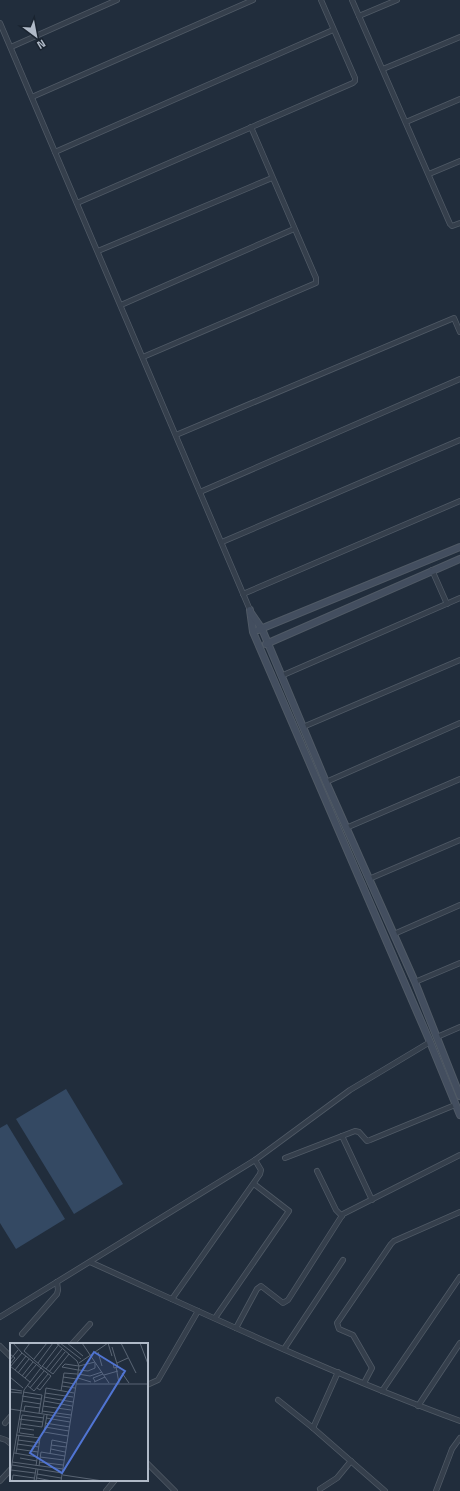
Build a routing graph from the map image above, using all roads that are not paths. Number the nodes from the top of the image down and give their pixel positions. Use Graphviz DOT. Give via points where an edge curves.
graph roads {
  1 [pos="117,0"];
  2 [pos="253,0"];
  3 [pos="321,0"];
  4 [pos="352,0"];
  5 [pos="397,0"];
  6 [pos="359,16"];
  7 [pos="0,23"];
  8 [pos="333,30"];
  9 [pos="460,37"];
  10 [pos="11,47"];
  11 [pos="383,69"];
  12 [pos="32,97"];
  13 [pos="460,99"];
  14 [pos="406,122"];
  15 [pos="251,127"];
  16 [pos="56,152"];
  17 [pos="460,161"];
  18 [pos="429,174"];
  19 [pos="272,178"];
  20 [pos="77,203"];
  21 [pos="460,223"];
  22 [pos="294,229"];
  23 [pos="98,251"];
  24 [pos="121,305"];
  25 [pos="460,332"];
  26 [pos="143,357"];
  27 [pos="460,379"];
  28 [pos="176,435"];
  29 [pos="460,440"];
  30 [pos="200,492"];
  31 [pos="460,501"];
  32 [pos="222,542"];
  33 [pos="460,547"];
  34 [pos="460,559"];
  35 [pos="432,570"];
  36 [pos="243,594"];
  37 [pos="460,598"];
  38 [pos="447,604"];
  39 [pos="250,610"];
  40 [pos="262,629"];
  41 [pos="253,632"];
  42 [pos="268,644"];
  43 [pos="259,647"];
  44 [pos="460,660"];
  45 [pos="281,676"];
  46 [pos="460,723"];
  47 [pos="303,727"];
  48 [pos="460,779"];
  49 [pos="326,782"];
  50 [pos="346,828"];
  51 [pos="460,840"];
  52 [pos="357,853"];
  53 [pos="350,857"];
  54 [pos="369,880"];
  55 [pos="460,905"];
  56 [pos="394,934"];
  57 [pos="460,963"];
  58 [pos="415,982"];
  59 [pos="460,1027"];
  60 [pos="437,1037"];
  61 [pos="430,1042"];
  62 [pos="460,1093"];
  63 [pos="455,1105"];
  64 [pos="460,1116"];
  65 [pos="342,1136"];
  66 [pos="460,1155"];
  67 [pos="285,1158"];
  68 [pos="255,1160"];
  69 [pos="317,1171"];
  70 [pos="254,1184"];
  71 [pos="372,1200"];
  72 [pos="460,1212"];
  73 [pos="342,1216"];
  74 [pos="343,1260"];
  75 [pos="90,1262"];
  76 [pos="460,1277"];
  77 [pos="57,1282"];
  78 [pos="172,1299"];
  79 [pos="198,1310"];
  80 [pos="0,1316"];
  81 [pos="215,1318"];
  82 [pos="90,1324"];
  83 [pos="236,1328"];
  84 [pos="22,1334"];
  85 [pos="73,1343"];
  86 [pos="460,1343"];
  87 [pos="0,1346"];
  88 [pos="284,1349"];
  89 [pos="10,1356"];
  90 [pos="338,1372"];
  91 [pos="364,1383"];
  92 [pos="148,1385"];
  93 [pos="382,1390"];
  94 [pos="278,1400"];
  95 [pos="418,1406"];
  96 [pos="10,1417"];
  97 [pos="460,1421"];
  98 [pos="5,1424"];
  99 [pos="313,1428"];
  100 [pos="0,1438"];
  101 [pos="460,1438"];
  102 [pos="10,1443"];
  103 [pos="351,1461"];
  104 [pos="148,1464"];
  105 [pos="10,1470"];
  106 [pos="0,1481"];
  107 [pos="113,1481"];
  108 [pos="320,1489"];
  109 [pos="106,1491"];
  110 [pos="175,1491"];
  111 [pos="386,1491"];
  112 [pos="436,1491"];
  1 -- 10 [label="street"];
  2 -- 12 [label="street"];
  3 -- 8 [label="street"];
  4 -- 6 [label="street"];
  5 -- 6 [label="street"];
  6 -- 11 [label="street"];
  7 -- 10 [label="street"];
  8 -- 15 [label="street" via="356,81"];
  8 -- 16 [label="street"];
  9 -- 11 [label="street"];
  10 -- 12 [label="street"];
  11 -- 14 [label="street"];
  12 -- 16 [label="street"];
  13 -- 14 [label="street"];
  14 -- 18 [label="street"];
  15 -- 19 [label="street"];
  15 -- 20 [label="street"];
  16 -- 20 [label="street"];
  17 -- 18 [label="street"];
  18 -- 21 [label="street" via="450,224 452,226"];
  19 -- 22 [label="street"];
  19 -- 23 [label="street"];
  20 -- 23 [label="street"];
  22 -- 24 [label="street"];
  22 -- 26 [label="street" via="316,283"];
  23 -- 24 [label="street"];
  24 -- 26 [label="street"];
  25 -- 28 [label="street" via="454,318"];
  26 -- 28 [label="street"];
  27 -- 30 [label="street"];
  28 -- 30 [label="street"];
  29 -- 32 [label="street"];
  30 -- 32 [label="street"];
  31 -- 36 [label="street"];
  32 -- 36 [label="street"];
  33 -- 40 [label="street"];
  34 -- 35 [label="street"];
  35 -- 38 [label="street"];
  35 -- 42 [label="street"];
  36 -- 39 [label="street"];
  37 -- 38 [label="street"];
  38 -- 45 [label="street"];
  39 -- 40 [label="street"];
  39 -- 41 [label="street"];
  40 -- 41 [label="street"];
  40 -- 42 [label="street"];
  41 -- 43 [label="street"];
  42 -- 43 [label="street"];
  42 -- 45 [label="street"];
  43 -- 53 [label="street"];
  44 -- 47 [label="street"];
  45 -- 47 [label="street"];
  46 -- 49 [label="street"];
  47 -- 49 [label="street"];
  48 -- 50 [label="street"];
  49 -- 50 [label="street"];
  50 -- 52 [label="street"];
  51 -- 54 [label="street"];
  52 -- 53 [label="street"];
  52 -- 54 [label="street"];
  53 -- 61 [label="street"];
  54 -- 56 [label="street"];
  55 -- 56 [label="street"];
  56 -- 58 [label="street"];
  57 -- 58 [label="street"];
  58 -- 60 [label="street"];
  59 -- 60 [label="street"];
  60 -- 62 [label="street"];
  61 -- 63 [label="street"];
  61 -- 68 [label="street" via="350,1090"];
  63 -- 64 [label="street"];
  63 -- 65 [label="street" via="370,1140 366,1141 355,1131"];
  65 -- 67 [label="street"];
  65 -- 71 [label="street"];
  66 -- 71 [label="street"];
  68 -- 70 [label="street" via="261,1170"];
  68 -- 75 [label="street"];
  69 -- 73 [label="street" via="336,1210"];
  70 -- 78 [label="street"];
  70 -- 81 [label="street" via="289,1211"];
  71 -- 73 [label="street"];
  72 -- 91 [label="street" via="394,1241 337,1323 339,1329 353,1335 372,1368"];
  73 -- 83 [label="street" via="288,1300 284,1302 260,1287"];
  74 -- 88 [label="street"];
  75 -- 77 [label="street"];
  75 -- 78 [label="street"];
  76 -- 93 [label="street"];
  77 -- 80 [label="street"];
  77 -- 84 [label="street" via="57,1294"];
  78 -- 79 [label="street"];
  79 -- 81 [label="street"];
  79 -- 92 [label="street" via="158,1380"];
  81 -- 83 [label="street"];
  82 -- 85 [label="street"];
  83 -- 88 [label="street"];
  86 -- 95 [label="street"];
  87 -- 89 [label="street"];
  88 -- 90 [label="street"];
  90 -- 91 [label="street"];
  90 -- 99 [label="street"];
  91 -- 93 [label="street"];
  93 -- 95 [label="street"];
  94 -- 99 [label="street"];
  95 -- 97 [label="street"];
  96 -- 98 [label="street"];
  99 -- 103 [label="street"];
  100 -- 102 [label="street"];
  101 -- 112 [label="street" via="452,1449"];
  103 -- 108 [label="street" via="337,1478"];
  103 -- 111 [label="street"];
  104 -- 110 [label="street"];
  105 -- 106 [label="street"];
  107 -- 109 [label="street"];
}
